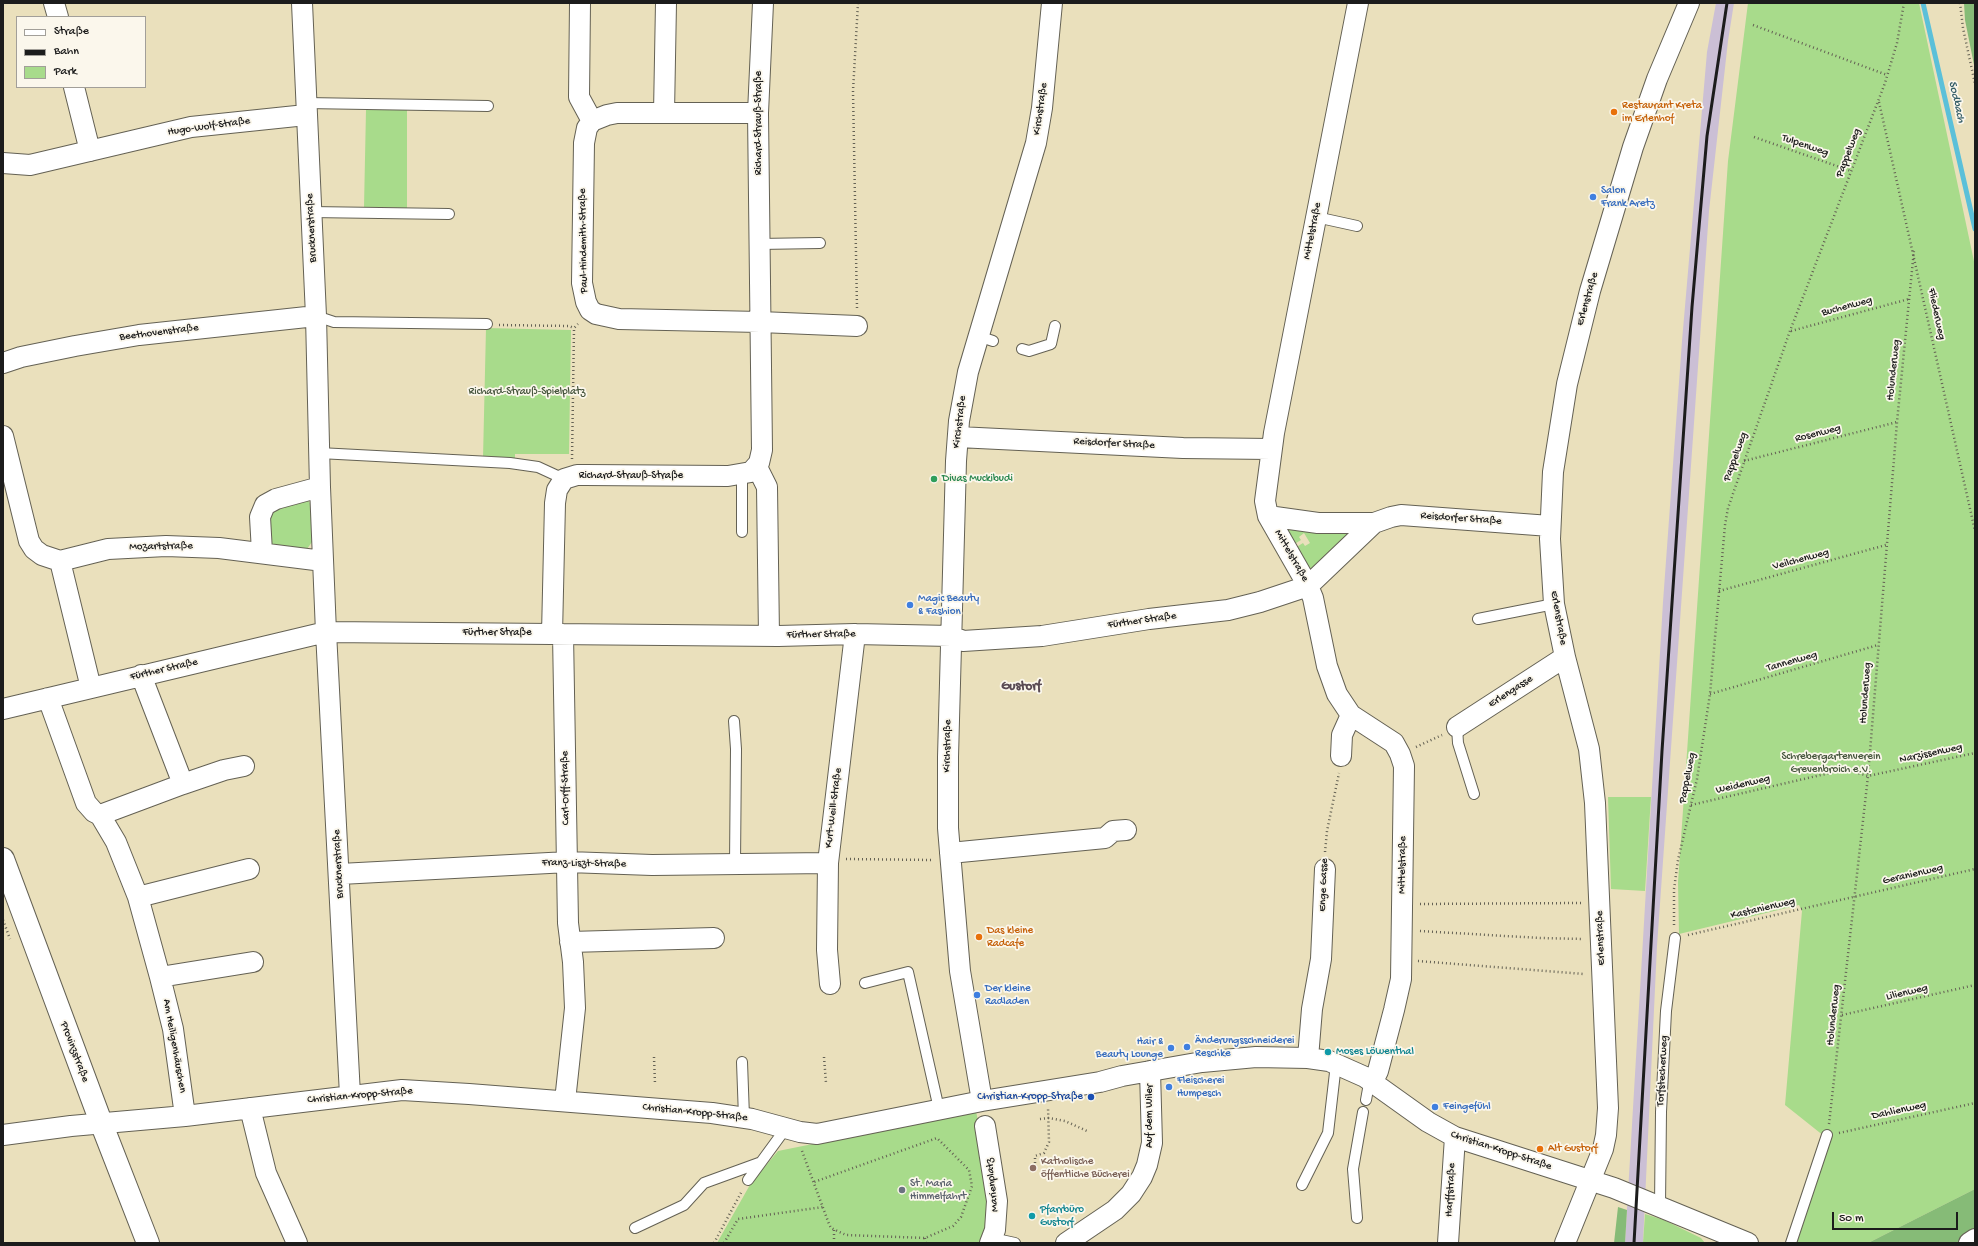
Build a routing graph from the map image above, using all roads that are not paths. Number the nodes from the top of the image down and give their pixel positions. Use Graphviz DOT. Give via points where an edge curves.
graph roads {
  1 [pos="54,3"];
  2 [pos="302,3"];
  3 [pos="580,3"];
  4 [pos="666,3"];
  5 [pos="763,3"];
  6 [pos="1052,3"];
  7 [pos="1358,3"];
  8 [pos="1689,3"];
  9 [pos="58,16"];
  10 [pos="74,88"];
  11 [pos="488,106"];
  12 [pos="306,109"];
  13 [pos="664,113"];
  14 [pos="758,113"];
  15 [pos="592,122"];
  16 [pos="90,151"];
  17 [pos="3,163"];
  18 [pos="311,212"];
  19 [pos="449,214"];
  20 [pos="1316,217"];
  21 [pos="1357,226"];
  22 [pos="820,243"];
  23 [pos="759,244"];
  24 [pos="316,316"];
  25 [pos="760,322"];
  26 [pos="487,324"];
  27 [pos="857,326"];
  28 [pos="1055,326"];
  29 [pos="1022,348"];
  30 [pos="3,363"];
  31 [pos="3,436"];
  32 [pos="958,437"];
  33 [pos="1271,449"];
  34 [pos="320,453"];
  35 [pos="749,471"];
  36 [pos="564,479"];
  37 [pos="320,488"];
  38 [pos="1268,516"];
  39 [pos="1374,523"];
  40 [pos="1550,526"];
  41 [pos="742,532"];
  42 [pos="262,552"];
  43 [pos="60,560"];
  44 [pos="323,561"];
  45 [pos="1308,586"];
  46 [pos="1554,604"];
  47 [pos="1478,619"];
  48 [pos="326,632"];
  49 [pos="558,634"];
  50 [pos="855,634"];
  51 [pos="769,636"];
  52 [pos="951,636"];
  53 [pos="1564,657"];
  54 [pos="141,675"];
  55 [pos="91,688"];
  56 [pos="48,698"];
  57 [pos="3,709"];
  58 [pos="1351,714"];
  59 [pos="734,721"];
  60 [pos="1457,727"];
  61 [pos="1341,756"];
  62 [pos="244,766"];
  63 [pos="183,784"];
  64 [pos="1474,794"];
  65 [pos="100,815"];
  66 [pos="1126,830"];
  67 [pos="950,853"];
  68 [pos="3,859"];
  69 [pos="568,862"];
  70 [pos="828,863"];
  71 [pos="735,864"];
  72 [pos="249,869"];
  73 [pos="1325,869"];
  74 [pos="340,874"];
  75 [pos="138,896"];
  76 [pos="714,938"];
  77 [pos="1675,938"];
  78 [pos="570,942"];
  79 [pos="253,962"];
  80 [pos="160,977"];
  81 [pos="865,983"];
  82 [pos="830,984"];
  83 [pos="1308,1058"];
  84 [pos="742,1062"];
  85 [pos="1336,1064"];
  86 [pos="1150,1071"];
  87 [pos="1373,1081"];
  88 [pos="350,1095"];
  89 [pos="1366,1100"];
  90 [pos="565,1101"];
  91 [pos="982,1101"];
  92 [pos="250,1108"];
  93 [pos="939,1109"];
  94 [pos="1364,1112"];
  95 [pos="185,1116"];
  96 [pos="744,1117"];
  97 [pos="102,1125"];
  98 [pos="985,1126"];
  99 [pos="786,1128"];
  100 [pos="3,1135"];
  101 [pos="1827,1136"];
  102 [pos="1454,1137"];
  103 [pos="759,1163"];
  104 [pos="748,1180"];
  105 [pos="1592,1180"];
  106 [pos="1302,1185"];
  107 [pos="1660,1205"];
  108 [pos="1357,1218"];
  109 [pos="635,1228"];
  110 [pos="1722,1238"];
  111 [pos="1975,1239"];
  112 [pos="991,1241"];
  113 [pos="148,1243"];
  114 [pos="297,1243"];
  115 [pos="1015,1243"];
  116 [pos="1066,1243"];
  117 [pos="1448,1243"];
  118 [pos="1565,1243"];
  119 [pos="1748,1243"];
  120 [pos="1791,1243"];
  121 [pos="1969,1243"];
  1 -- 9 [label="street"];
  2 -- 12 [label="street, Brucknerstraße"];
  3 -- 15 [label="street" via="579,97"];
  4 -- 13 [label="street"];
  5 -- 14 [label="street, Richard-Strauß-Straße"];
  6 -- 32 [label="street, Kirchstraße" via="1036,143 986,339 966,383"];
  7 -- 20 [label="street, Mittelstraße"];
  8 -- 40 [label="street, Erlenstraße" via="1633,147 1582,319 1557,441"];
  10 -- 16 [label="street"];
  11 -- 12 [label="lane"];
  12 -- 16 [label="street, Hugo-Wolf-Straße" via="191,127"];
  12 -- 18 [label="street, Brucknerstraße"];
  13 -- 14 [label="street"];
  13 -- 15 [label="street" via="607,114"];
  14 -- 23 [label="street, Richard-Strauß-Straße"];
  15 -- 25 [label="street, Paul-Hindemith-Straße" via="584,143 582,272 584,297 590,310 619,319"];
  16 -- 17 [label="street, Hugo-Wolf-Straße" via="30,165"];
  18 -- 19 [label="lane"];
  18 -- 24 [label="street, Brucknerstraße"];
  20 -- 21 [label="lane"];
  20 -- 33 [label="street, Mittelstraße"];
  22 -- 23 [label="lane"];
  23 -- 25 [label="street, Richard-Strauß-Straße"];
  24 -- 26 [label="lane" via="334,322"];
  24 -- 30 [label="street, Beethovenstraße" via="140,335 21,357"];
  24 -- 34 [label="street, Brucknerstraße"];
  25 -- 27 [label="street"];
  25 -- 35 [label="street, Richard-Strauß-Straße" via="762,450"];
  28 -- 29 [label="lane" via="1051,344 1029,350"];
  31 -- 43 [label="street" via="29,541 34,549 42,554"];
  32 -- 33 [label="street, Reisdorfer Straße" via="1183,448"];
  32 -- 52 [label="street, Kirchstraße"];
  33 -- 38 [label="street, Mittelstraße" via="1265,494"];
  34 -- 36 [label="lane" via="510,463 538,467"];
  34 -- 37 [label="street, Brucknerstraße"];
  35 -- 36 [label="street, Richard-Strauß-Straße" via="728,476 581,475"];
  35 -- 41 [label="lane"];
  35 -- 51 [label="street" via="767,487"];
  36 -- 49 [label="street, Richard-Strauß-Straße" via="557,490 555,503"];
  37 -- 42 [label="street" via="276,499 265,505 260,517"];
  37 -- 44 [label="street, Brucknerstraße"];
  38 -- 39 [label="street, Reisdorfer Straße" via="1318,523"];
  38 -- 45 [label="street, Mittelstraße"];
  39 -- 40 [label="street, Reisdorfer Straße" via="1401,515"];
  39 -- 45 [label="street, Reisdorfer Straße"];
  40 -- 46 [label="street, Erlenstraße"];
  42 -- 43 [label="street, Mozartstraße" via="200,546 142,546 97,551"];
  42 -- 44 [label="street, Mozartstraße"];
  43 -- 55 [label="street"];
  44 -- 48 [label="street"];
  45 -- 52 [label="street, Fürther Straße" via="1228,610 1030,637 963,640"];
  45 -- 58 [label="street, Mittelstraße" via="1316,606 1330,676"];
  46 -- 47 [label="lane"];
  46 -- 53 [label="street, Erlenstraße"];
  48 -- 49 [label="street, Fürther Straße"];
  48 -- 54 [label="street, Fürther Straße"];
  48 -- 74 [label="street, Brucknerstraße"];
  49 -- 51 [label="street, Fürther Straße"];
  49 -- 69 [label="street, Carl-Orff-Straße"];
  50 -- 51 [label="street, Fürther Straße"];
  50 -- 52 [label="street, Fürther Straße"];
  50 -- 70 [label="street, Kurt-Weill-Straße"];
  52 -- 67 [label="street, Kirchstraße" via="947,775"];
  53 -- 60 [label="street, Erlengasse"];
  53 -- 105 [label="street, Erlenstraße" via="1590,757 1595,803 1607,1127 1603,1149"];
  54 -- 55 [label="street, Fürther Straße"];
  54 -- 63 [label="street"];
  55 -- 56 [label="street, Fürther Straße"];
  56 -- 57 [label="street, Fürther Straße"];
  56 -- 65 [label="street, Am Heiligenhäuschen" via="86,803"];
  58 -- 61 [label="street" via="1342,735"];
  58 -- 87 [label="street, Mittelstraße" via="1397,747 1405,774 1402,959 1397,1000"];
  59 -- 71 [label="lane"];
  60 -- 64 [label="lane" via="1458,743"];
  62 -- 63 [label="street"];
  63 -- 65 [label="street"];
  65 -- 75 [label="street, Am Heiligenhäuschen" via="121,853"];
  66 -- 67 [label="street" via="1113,831 1105,838"];
  67 -- 91 [label="street, Kirchstraße" via="960,971"];
  68 -- 97 [label="street, Provinzstraße"];
  69 -- 71 [label="street, Franz-Liszt-Straße"];
  69 -- 74 [label="street, Franz-Liszt-Straße"];
  69 -- 78 [label="street, Carl-Orff-Straße"];
  70 -- 71 [label="street, Franz-Liszt-Straße"];
  70 -- 82 [label="street, Kurt-Weill-Straße" via="827,950"];
  72 -- 75 [label="street"];
  73 -- 83 [label="street, Enge Gasse" via="1321,959 1312,1009"];
  74 -- 88 [label="street, Brucknerstraße"];
  75 -- 80 [label="street, Am Heiligenhäuschen"];
  76 -- 78 [label="street"];
  77 -- 107 [label="lane, Torfstecherweg" via="1666,1011"];
  78 -- 90 [label="street, Carl-Orff-Straße" via="574,1008"];
  79 -- 80 [label="street"];
  80 -- 95 [label="street, Am Heiligenhäuschen" via="178,1058"];
  81 -- 93 [label="lane" via="908,972"];
  83 -- 85 [label="street, Christian-Kropp-Straße"];
  83 -- 86 [label="street, Christian-Kropp-Straße" via="1227,1059"];
  84 -- 96 [label="lane"];
  85 -- 87 [label="street, Christian-Kropp-Straße"];
  85 -- 106 [label="lane" via="1328,1133"];
  86 -- 91 [label="street, Christian-Kropp-Straße" via="1095,1083"];
  86 -- 116 [label="street, Auf dem Wiler" via="1152,1143 1149,1159 1137,1186 1115,1210"];
  87 -- 89 [label="lane"];
  87 -- 102 [label="street, Christian-Kropp-Straße" via="1428,1122"];
  88 -- 90 [label="street, Christian-Kropp-Straße" via="412,1090"];
  88 -- 92 [label="street, Christian-Kropp-Straße"];
  90 -- 96 [label="street, Christian-Kropp-Straße"];
  91 -- 93 [label="street, Christian-Kropp-Straße"];
  92 -- 95 [label="street, Christian-Kropp-Straße"];
  92 -- 114 [label="street" via="266,1173"];
  93 -- 99 [label="street, Christian-Kropp-Straße" via="817,1134"];
  94 -- 108 [label="lane" via="1353,1169"];
  95 -- 97 [label="street, Christian-Kropp-Straße"];
  96 -- 99 [label="street, Christian-Kropp-Straße"];
  97 -- 100 [label="street, Christian-Kropp-Straße" via="71,1126"];
  97 -- 113 [label="street, Provinzstraße"];
  98 -- 112 [label="street, Marienplatz" via="997,1201"];
  99 -- 103 [label="lane" via="776,1145"];
  101 -- 120 [label="lane"];
  102 -- 105 [label="street, Christian-Kropp-Straße"];
  102 -- 117 [label="street, Harffstraße"];
  103 -- 104 [label="lane"];
  103 -- 109 [label="lane" via="704,1183 684,1204"];
  105 -- 107 [label="street"];
  105 -- 118 [label="street, Erlenstraße"];
  107 -- 110 [label="street"];
  110 -- 119 [label="street"];
  111 -- 121 [label="street"];
  112 -- 115 [label="lane"];
}
